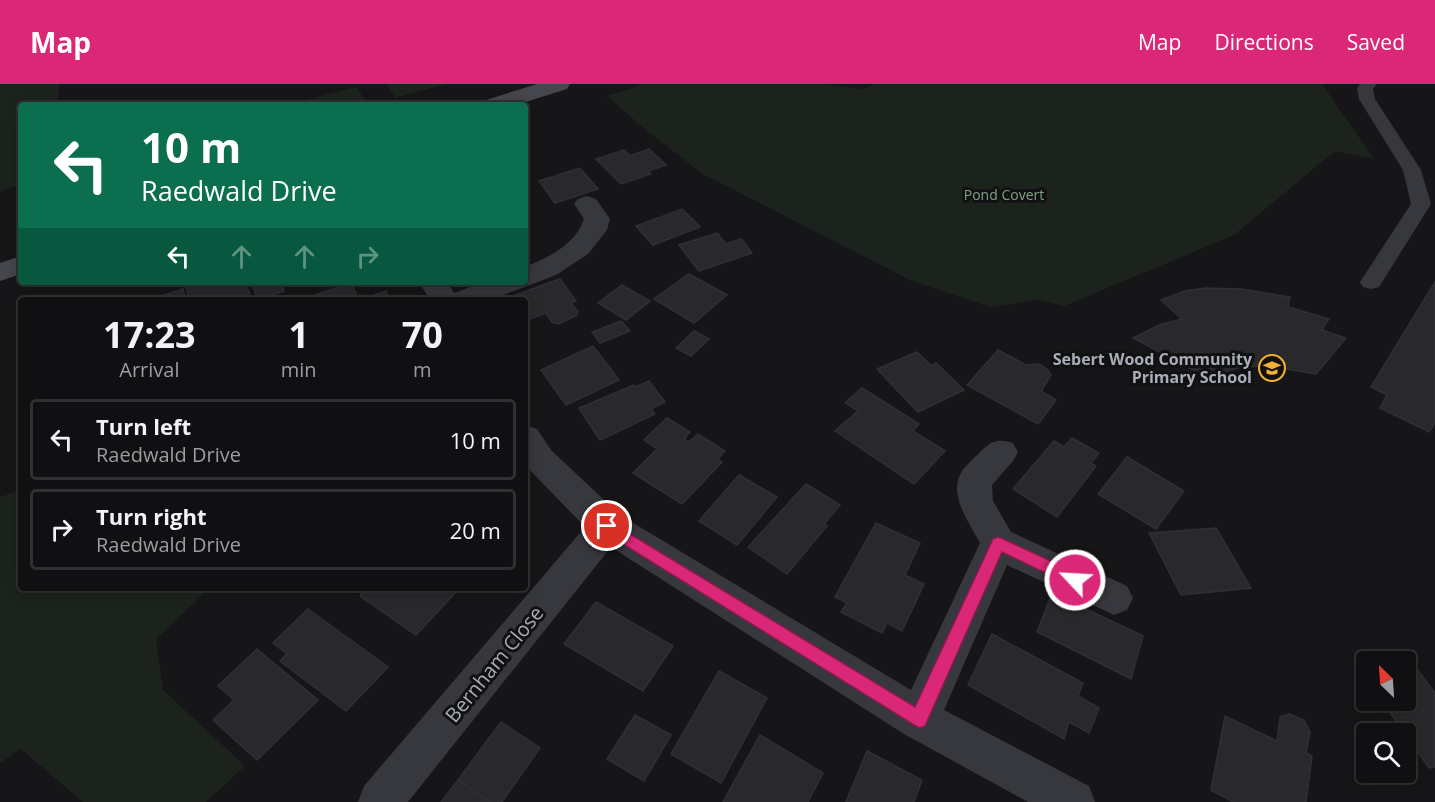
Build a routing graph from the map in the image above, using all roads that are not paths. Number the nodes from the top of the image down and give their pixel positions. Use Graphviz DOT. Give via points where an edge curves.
graph roads {
  1 [pos="559,84"];
  2 [pos="1369,84"];
  3 [pos="503,102"];
  4 [pos="587,204"];
  5 [pos="18,266"];
  6 [pos="0,272"];
  7 [pos="528,276"];
  8 [pos="1371,282"];
  9 [pos="504,285"];
  10 [pos="470,297"];
  11 [pos="528,442"];
  12 [pos="1000,452"];
  13 [pos="607,526"];
  14 [pos="998,543"];
  15 [pos="1114,598"];
  16 [pos="919,719"];
  17 [pos="380,802"];
  18 [pos="1073,802"];
  1 -- 3 [label="street"];
  2 -- 8 [label="lane" via="1365,88 1367,99 1412,170 1421,204"];
  4 -- 7 [label="street" via="597,219 596,229 578,249"];
  5 -- 6 [label="street"];
  9 -- 10 [label="street"];
  11 -- 13 [label="street" via="539,459"];
  12 -- 14 [label="street" via="974,481 976,502"];
  13 -- 16 [label="street"];
  13 -- 17 [label="street, Bernham Close"];
  14 -- 15 [label="street"];
  14 -- 16 [label="street"];
  16 -- 18 [label="street"];
}
